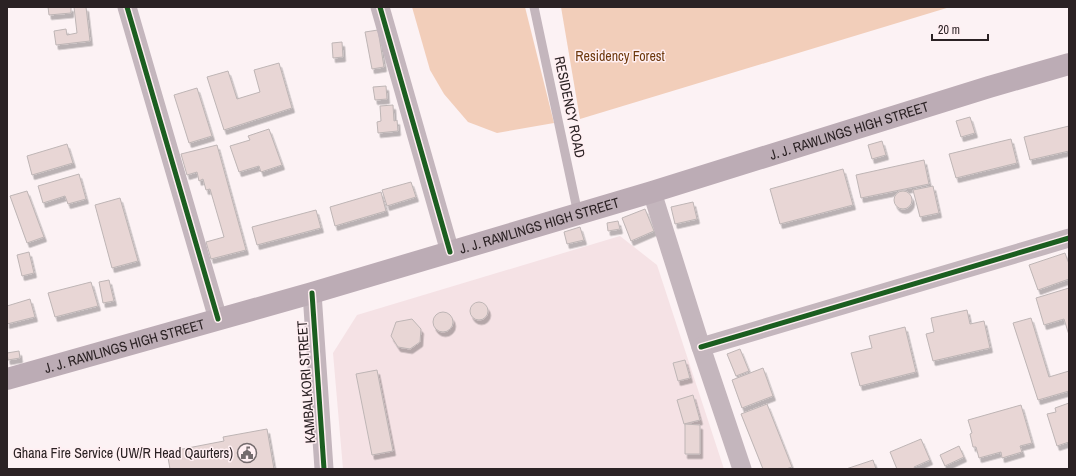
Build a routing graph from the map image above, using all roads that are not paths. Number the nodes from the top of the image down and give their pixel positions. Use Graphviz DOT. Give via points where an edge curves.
graph roads {
  1 [pos="126,7"];
  2 [pos="380,7"];
  3 [pos="534,7"];
  4 [pos="1069,64"];
  5 [pos="652,192"];
  6 [pos="578,214"];
  7 [pos="1069,238"];
  8 [pos="450,252"];
  9 [pos="312,293"];
  10 [pos="218,319"];
  11 [pos="701,347"];
  12 [pos="7,379"];
  13 [pos="324,469"];
  14 [pos="742,469"];
  1 -- 10 [label="street"];
  2 -- 8 [label="street"];
  3 -- 6 [label="lane, RESIDENCY ROAD"];
  4 -- 5 [label="main road, J. J. RAWLINGS HIGH STREET"];
  5 -- 6 [label="main road, J. J. RAWLINGS HIGH STREET"];
  5 -- 11 [label="street"];
  6 -- 8 [label="main road, J. J. RAWLINGS HIGH STREET"];
  7 -- 11 [label="street"];
  8 -- 9 [label="main road, J. J. RAWLINGS HIGH STREET"];
  9 -- 10 [label="main road, J. J. RAWLINGS HIGH STREET"];
  9 -- 13 [label="street, KAMBALKORI STREET"];
  10 -- 12 [label="main road, J. J. RAWLINGS HIGH STREET"];
  11 -- 14 [label="street"];
}
